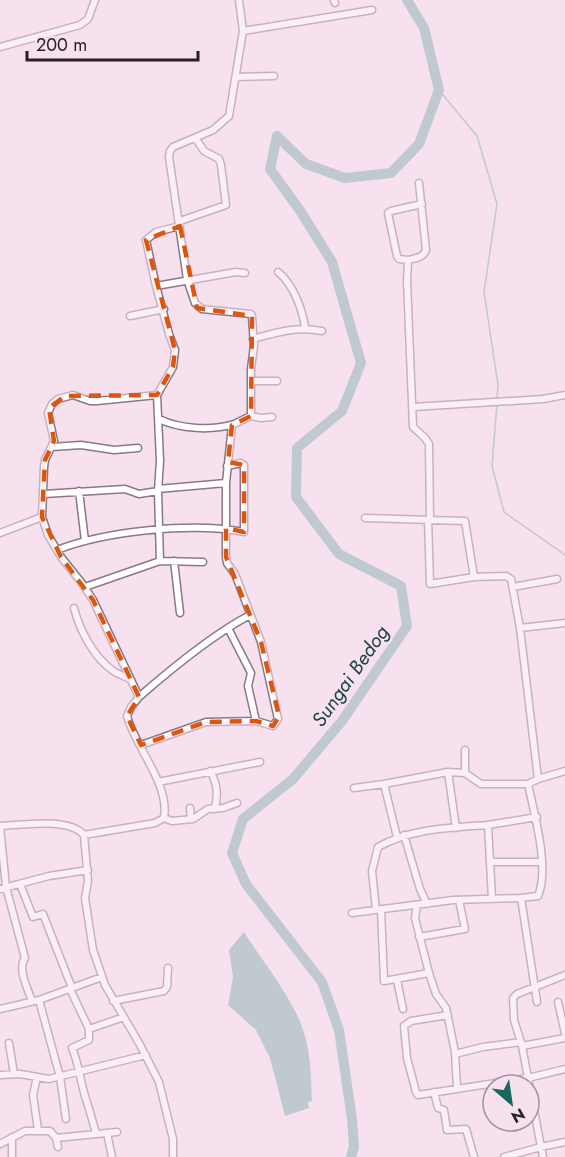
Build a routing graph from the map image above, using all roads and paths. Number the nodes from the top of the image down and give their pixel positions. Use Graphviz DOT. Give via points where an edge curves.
graph roads {
  1 [pos="95,0"];
  2 [pos="239,0"];
  3 [pos="372,10"];
  4 [pos="243,32"];
  5 [pos="0,47"];
  6 [pos="274,76"];
  7 [pos="236,77"];
  8 [pos="196,139"];
  9 [pos="419,183"];
  10 [pos="422,204"];
  11 [pos="180,224"];
  12 [pos="408,260"];
  13 [pos="278,272"];
  14 [pos="245,273"];
  15 [pos="187,279"];
  16 [pos="156,286"];
  17 [pos="164,309"];
  18 [pos="130,316"];
  19 [pos="305,327"];
  20 [pos="322,331"];
  21 [pos="253,339"];
  22 [pos="252,381"];
  23 [pos="277,381"];
  24 [pos="157,394"];
  25 [pos="565,395"];
  26 [pos="413,407"];
  27 [pos="251,416"];
  28 [pos="272,417"];
  29 [pos="159,419"];
  30 [pos="232,424"];
  31 [pos="52,447"];
  32 [pos="138,448"];
  33 [pos="227,466"];
  34 [pos="226,483"];
  35 [pos="158,490"];
  36 [pos="79,491"];
  37 [pos="44,494"];
  38 [pos="42,517"];
  39 [pos="365,518"];
  40 [pos="429,520"];
  41 [pos="226,528"];
  42 [pos="160,530"];
  43 [pos="0,533"];
  44 [pos="85,541"];
  45 [pos="57,550"];
  46 [pos="160,561"];
  47 [pos="174,561"];
  48 [pos="203,562"];
  49 [pos="474,577"];
  50 [pos="557,579"];
  51 [pos="85,587"];
  52 [pos="513,587"];
  53 [pos="74,608"];
  54 [pos="180,612"];
  55 [pos="250,615"];
  56 [pos="565,623"];
  57 [pos="228,628"];
  58 [pos="520,628"];
  59 [pos="130,680"];
  60 [pos="139,697"];
  61 [pos="256,721"];
  62 [pos="141,745"];
  63 [pos="465,750"];
  64 [pos="260,762"];
  65 [pos="210,771"];
  66 [pos="565,771"];
  67 [pos="448,772"];
  68 [pos="465,772"];
  69 [pos="538,779"];
  70 [pos="158,782"];
  71 [pos="384,784"];
  72 [pos="528,784"];
  73 [pos="354,788"];
  74 [pos="237,803"];
  75 [pos="190,808"];
  76 [pos="214,809"];
  77 [pos="537,817"];
  78 [pos="164,818"];
  79 [pos="191,819"];
  80 [pos="488,825"];
  81 [pos="0,826"];
  82 [pos="456,828"];
  83 [pos="84,835"];
  84 [pos="400,836"];
  85 [pos="490,862"];
  86 [pos="541,862"];
  87 [pos="88,870"];
  88 [pos="20,884"];
  89 [pos="3,888"];
  90 [pos="521,898"];
  91 [pos="492,899"];
  92 [pos="459,900"];
  93 [pos="427,904"];
  94 [pos="417,906"];
  95 [pos="379,910"];
  96 [pos="352,913"];
  97 [pos="420,937"];
  98 [pos="168,968"];
  99 [pos="429,973"];
  100 [pos="565,975"];
  101 [pos="102,977"];
  102 [pos="397,980"];
  103 [pos="535,986"];
  104 [pos="71,988"];
  105 [pos="35,1001"];
  106 [pos="113,1001"];
  107 [pos="537,1002"];
  108 [pos="558,1002"];
  109 [pos="0,1009"];
  110 [pos="403,1009"];
  111 [pos="448,1015"];
  112 [pos="124,1017"];
  113 [pos="89,1029"];
  114 [pos="565,1033"];
  115 [pos="565,1038"];
  116 [pos="9,1043"];
  117 [pos="522,1044"];
  118 [pos="455,1054"];
  119 [pos="146,1055"];
  120 [pos="565,1069"];
  121 [pos="80,1072"];
  122 [pos="527,1073"];
  123 [pos="14,1074"];
  124 [pos="0,1075"];
  125 [pos="541,1075"];
  126 [pos="37,1077"];
  127 [pos="60,1077"];
  128 [pos="481,1085"];
  129 [pos="457,1088"];
  130 [pos="435,1092"];
  131 [pos="66,1119"];
  132 [pos="38,1131"];
  133 [pos="117,1132"];
  134 [pos="107,1133"];
  135 [pos="538,1133"];
  136 [pos="96,1134"];
  137 [pos="12,1137"];
  138 [pos="56,1138"];
  139 [pos="565,1142"];
  140 [pos="0,1144"];
  141 [pos="541,1147"];
  142 [pos="58,1148"];
  143 [pos="12,1157"];
  144 [pos="112,1157"];
  145 [pos="173,1157"];
  146 [pos="474,1157"];
  147 [pos="504,1157"];
  148 [pos="543,1157"];
  1 -- 5 [label="street" via="88,20 80,25"];
  2 -- 4 [label="street"];
  3 -- 4 [label="street"];
  4 -- 7 [label="street"];
  6 -- 7 [label="street"];
  7 -- 8 [label="street" via="229,116"];
  8 -- 11 [label="street" via="173,147 170,152"];
  8 -- 11 [label="street" via="204,151 219,159 226,205"];
  9 -- 10 [label="street"];
  10 -- 12 [label="street" via="426,250 424,255"];
  10 -- 12 [label="street" via="388,213 397,256"];
  11 -- 15 [label="street"];
  11 -- 16 [label="street" via="146,240"];
  12 -- 26 [label="street"];
  13 -- 19 [label="street" via="290,286"];
  14 -- 15 [label="street"];
  15 -- 16 [label="street"];
  15 -- 21 [label="street" via="198,307 251,314"];
  16 -- 17 [label="street"];
  17 -- 18 [label="street"];
  17 -- 24 [label="street" via="175,356"];
  19 -- 20 [label="street"];
  19 -- 21 [label="street"];
  21 -- 22 [label="street"];
  22 -- 23 [label="street"];
  22 -- 27 [label="street"];
  24 -- 29 [label="street"];
  24 -- 31 [label="street" via="97,401 73,395 58,399 48,413"];
  25 -- 26 [label="street"];
  26 -- 40 [label="street" via="413,427 429,444"];
  27 -- 28 [label="street"];
  27 -- 30 [label="street"];
  29 -- 30 [label="street" via="191,427"];
  29 -- 35 [label="street"];
  30 -- 33 [label="street"];
  31 -- 32 [label="street"];
  31 -- 37 [label="street" via="45,460"];
  33 -- 34 [label="street"];
  33 -- 41 [label="street" via="244,465 244,532"];
  34 -- 35 [label="street"];
  34 -- 41 [label="street"];
  35 -- 36 [label="street" via="139,494 125,489"];
  35 -- 42 [label="street"];
  36 -- 37 [label="street"];
  36 -- 44 [label="street"];
  37 -- 38 [label="street"];
  38 -- 43 [label="street"];
  38 -- 45 [label="street"];
  39 -- 40 [label="street"];
  40 -- 49 [label="street" via="465,522"];
  40 -- 49 [label="street" via="430,584"];
  41 -- 42 [label="street"];
  41 -- 55 [label="street" via="227,563"];
  42 -- 44 [label="street"];
  42 -- 46 [label="street"];
  44 -- 45 [label="street"];
  45 -- 51 [label="street"];
  46 -- 47 [label="street"];
  46 -- 51 [label="street"];
  47 -- 48 [label="street"];
  47 -- 54 [label="street"];
  49 -- 52 [label="street" via="506,576"];
  50 -- 52 [label="street"];
  51 -- 59 [label="street"];
  52 -- 58 [label="street"];
  53 -- 59 [label="street" via="82,633 102,660"];
  55 -- 57 [label="street"];
  55 -- 61 [label="street" via="261,642 278,712 277,721 267,725"];
  56 -- 58 [label="street"];
  57 -- 60 [label="street"];
  57 -- 61 [label="street" via="250,673 248,686"];
  58 -- 69 [label="street"];
  59 -- 60 [label="street"];
  60 -- 62 [label="street" via="128,716"];
  61 -- 62 [label="street" via="206,722"];
  62 -- 70 [label="street"];
  63 -- 68 [label="street"];
  64 -- 65 [label="street"];
  65 -- 70 [label="street"];
  65 -- 76 [label="street" via="215,782"];
  66 -- 69 [label="street"];
  67 -- 68 [label="street"];
  67 -- 71 [label="street"];
  67 -- 82 [label="street"];
  68 -- 72 [label="street" via="479,784"];
  69 -- 72 [label="street"];
  70 -- 78 [label="street"];
  71 -- 73 [label="street"];
  71 -- 84 [label="street"];
  72 -- 77 [label="street"];
  74 -- 76 [label="street"];
  75 -- 79 [label="street"];
  76 -- 79 [label="street"];
  77 -- 80 [label="street"];
  77 -- 86 [label="street"];
  78 -- 79 [label="street"];
  78 -- 83 [label="street" via="155,823"];
  80 -- 82 [label="street"];
  80 -- 85 [label="street"];
  81 -- 83 [label="street" via="63,824"];
  81 -- 89 [label="street"];
  82 -- 84 [label="street"];
  83 -- 87 [label="street"];
  84 -- 93 [label="street"];
  84 -- 95 [label="street" via="377,848 372,871"];
  85 -- 86 [label="street"];
  85 -- 91 [label="street"];
  86 -- 90 [label="street" via="539,892 534,897"];
  87 -- 88 [label="street"];
  87 -- 101 [label="street" via="85,898 93,950"];
  88 -- 89 [label="street"];
  88 -- 104 [label="street" via="33,917 43,914"];
  89 -- 105 [label="street" via="25,957 22,969"];
  90 -- 91 [label="street"];
  90 -- 103 [label="street"];
  91 -- 92 [label="street"];
  92 -- 93 [label="street"];
  92 -- 97 [label="street" via="465,929"];
  93 -- 94 [label="street"];
  94 -- 95 [label="street"];
  94 -- 97 [label="street" via="415,918"];
  95 -- 96 [label="street"];
  95 -- 102 [label="street" via="383,978"];
  97 -- 99 [label="street"];
  98 -- 106 [label="street" via="164,991"];
  99 -- 102 [label="street"];
  99 -- 111 [label="street"];
  100 -- 103 [label="street"];
  101 -- 104 [label="street"];
  101 -- 106 [label="street"];
  102 -- 110 [label="street"];
  103 -- 107 [label="street"];
  103 -- 117 [label="street" via="513,998 514,1020"];
  104 -- 105 [label="street"];
  104 -- 113 [label="street"];
  105 -- 109 [label="street"];
  105 -- 127 [label="street"];
  106 -- 112 [label="street"];
  108 -- 114 [label="street"];
  111 -- 118 [label="street"];
  111 -- 130 [label="street" via="411,1021 404,1026 407,1058 417,1094"];
  112 -- 113 [label="street"];
  112 -- 119 [label="street"];
  113 -- 121 [label="street" via="89,1040 72,1048"];
  115 -- 117 [label="street"];
  116 -- 123 [label="street"];
  117 -- 118 [label="street"];
  117 -- 122 [label="street"];
  118 -- 129 [label="street"];
  119 -- 121 [label="street"];
  119 -- 145 [label="street" via="159,1082 173,1139"];
  120 -- 125 [label="street"];
  121 -- 127 [label="street"];
  121 -- 136 [label="street"];
  123 -- 124 [label="street"];
  123 -- 126 [label="street"];
  126 -- 127 [label="street"];
  126 -- 132 [label="street" via="33,1095"];
  127 -- 131 [label="street"];
  128 -- 129 [label="street"];
  129 -- 130 [label="street"];
  130 -- 146 [label="street" via="438,1108 444,1110 447,1130 466,1129"];
  132 -- 137 [label="street"];
  132 -- 138 [label="street" via="50,1131"];
  133 -- 134 [label="street"];
  134 -- 136 [label="street"];
  134 -- 144 [label="street"];
  135 -- 141 [label="street"];
  136 -- 138 [label="street"];
  137 -- 140 [label="street"];
  137 -- 143 [label="street"];
  138 -- 142 [label="street"];
  139 -- 141 [label="street"];
  141 -- 147 [label="street"];
  141 -- 148 [label="street"];
}
